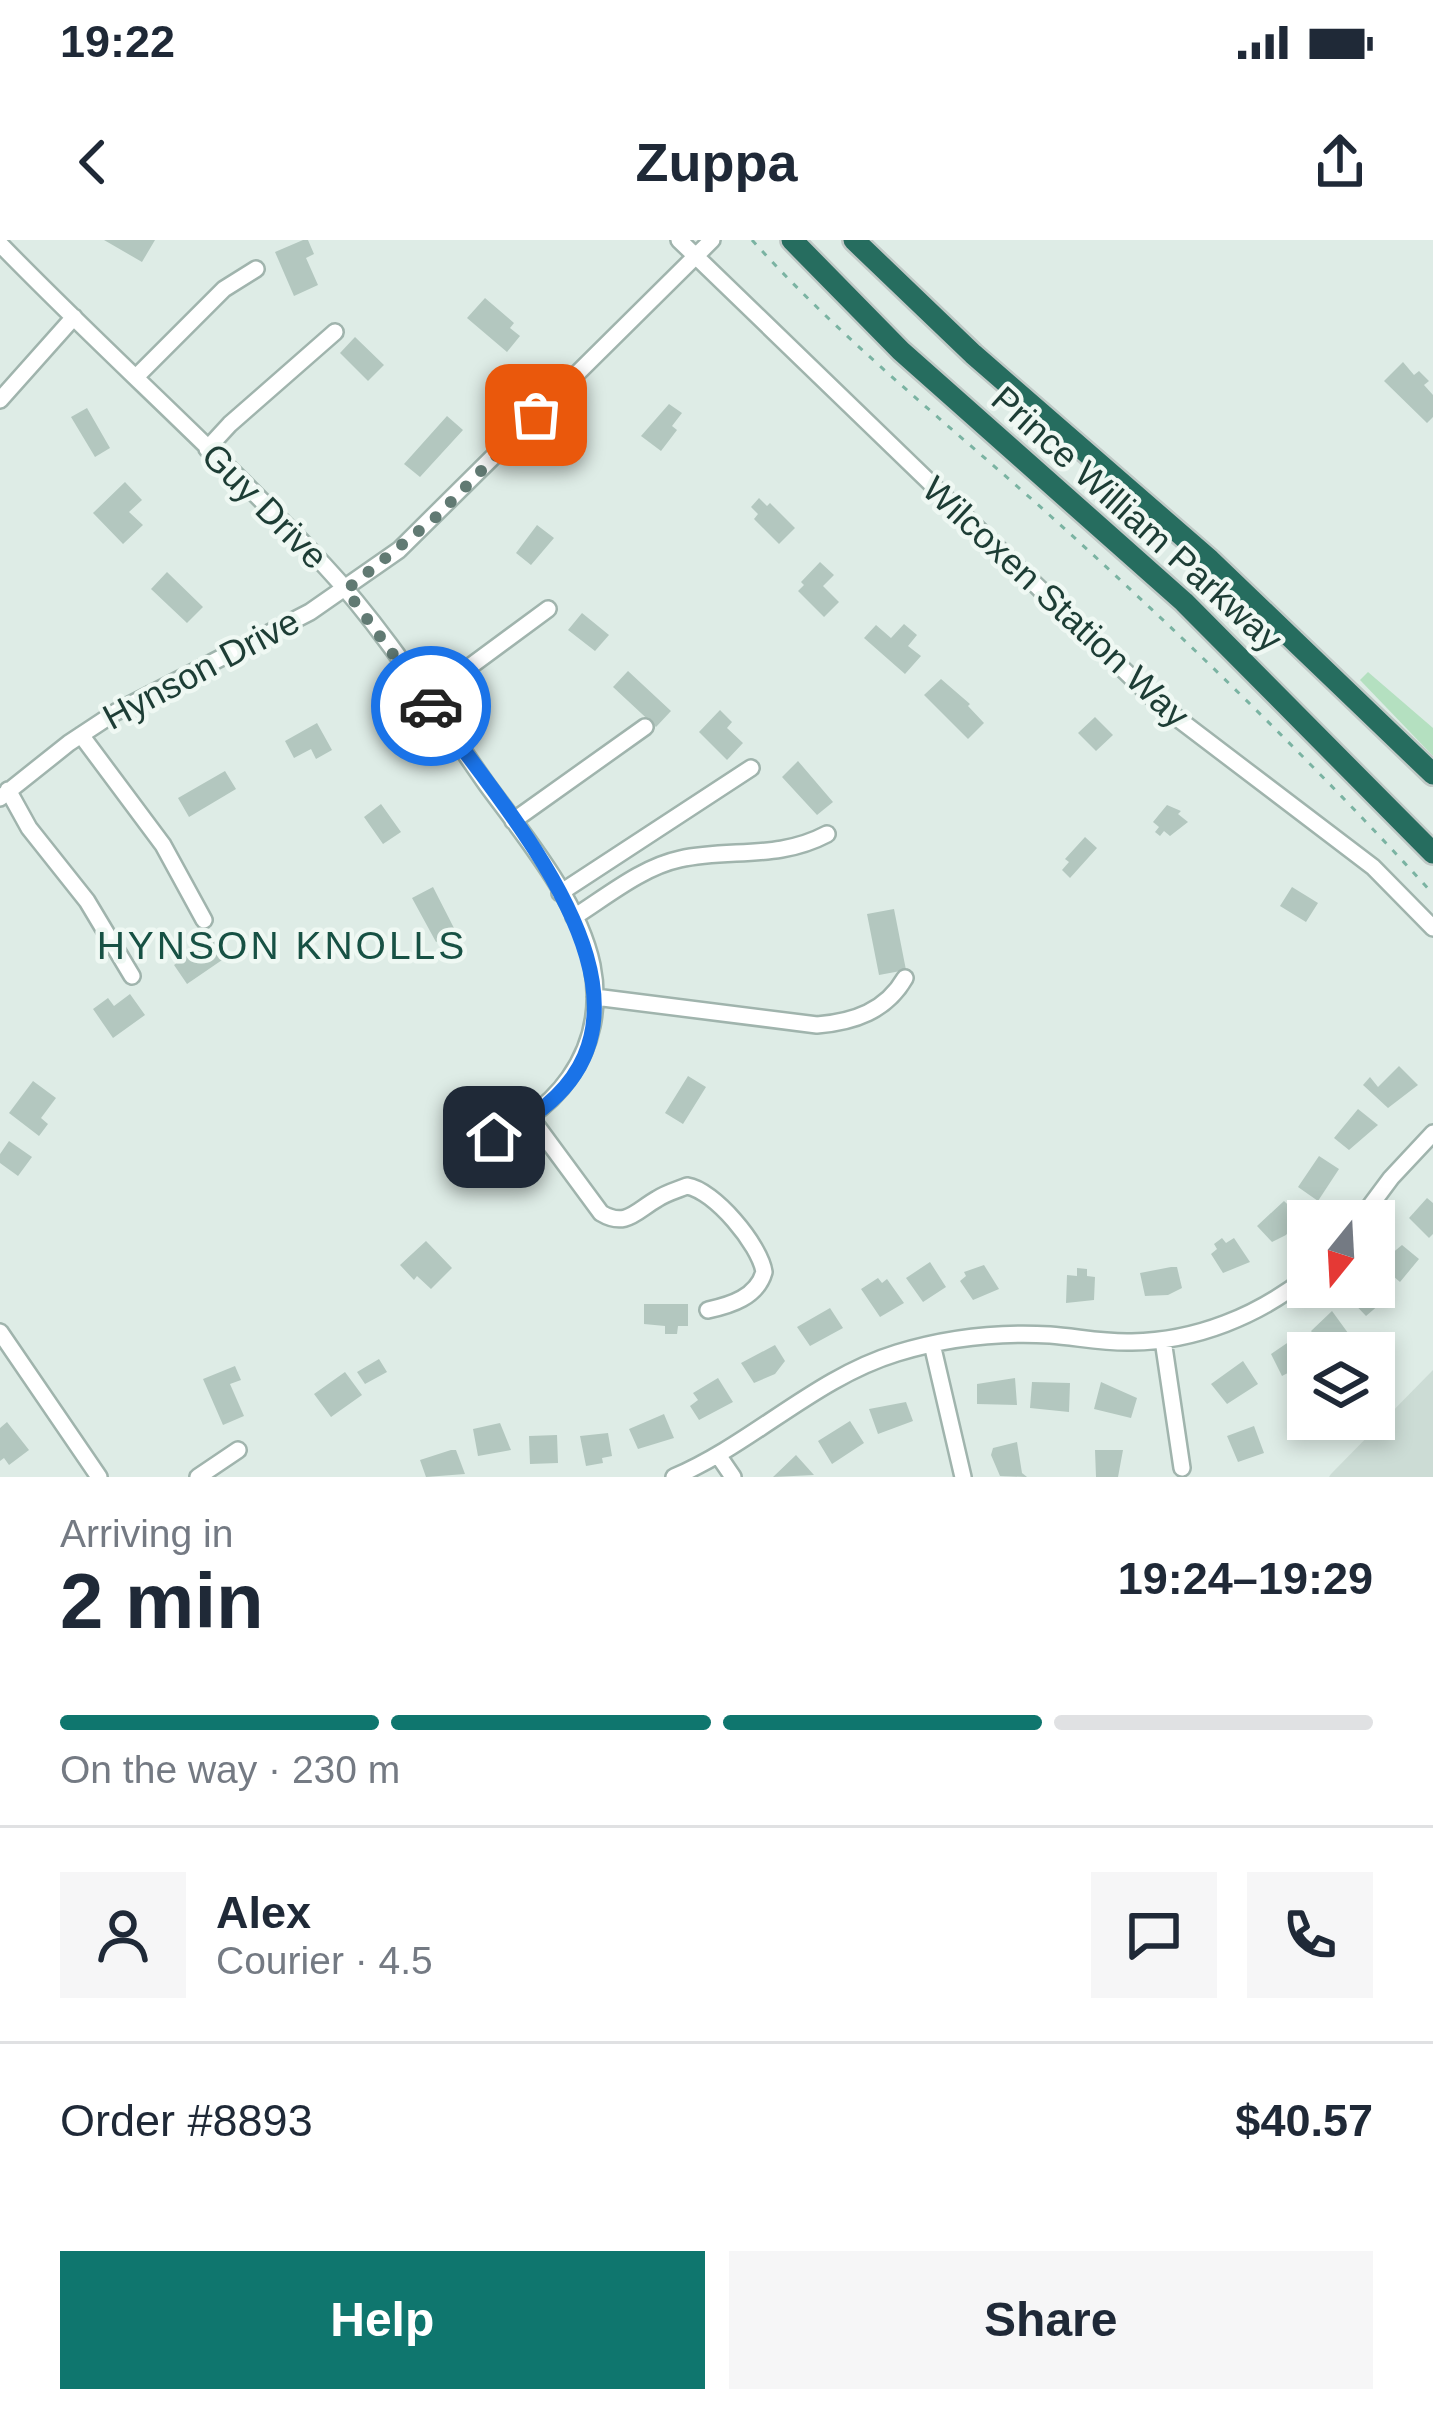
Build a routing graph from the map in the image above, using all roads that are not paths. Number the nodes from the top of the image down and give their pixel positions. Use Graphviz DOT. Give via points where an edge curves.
graph roads {
  1 [pos="679,240"];
  2 [pos="712,240"];
  3 [pos="792,240"];
  4 [pos="854,240"];
  5 [pos="0,244"];
  6 [pos="696,256"];
  7 [pos="256,268"];
  8 [pos="74,317"];
  9 [pos="335,332"];
  10 [pos="136,377"];
  11 [pos="0,400"];
  12 [pos="207,449"];
  13 [pos="346,590"];
  14 [pos="548,609"];
  15 [pos="426,699"];
  16 [pos="645,727"];
  17 [pos="81,734"];
  18 [pos="751,768"];
  19 [pos="1433,774"];
  20 [pos="4,794"];
  21 [pos="513,820"];
  22 [pos="827,834"];
  23 [pos="1433,853"];
  24 [pos="560,893"];
  25 [pos="574,917"];
  26 [pos="204,920"];
  27 [pos="1433,928"];
  28 [pos="133,976"];
  29 [pos="904,978"];
  30 [pos="595,998"];
  31 [pos="531,1118"];
  32 [pos="1433,1133"];
  33 [pos="474,1143"];
  34 [pos="1374,1200"];
  35 [pos="1287,1289"];
  36 [pos="708,1310"];
  37 [pos="0,1332"];
  38 [pos="1162,1340"];
  39 [pos="932,1344"];
  40 [pos="238,1450"];
  41 [pos="718,1455"];
  42 [pos="1182,1468"];
  43 [pos="100,1477"];
  44 [pos="198,1477"];
  45 [pos="674,1477"];
  46 [pos="733,1477"];
  47 [pos="962,1477"];
  1 -- 6 [label="street, Wilcoxen Station Way"];
  2 -- 6 [label="street, Hynson Drive"];
  3 -- 23 [label="highway, Prince William Parkway" via="901,351 1184,602"];
  4 -- 19 [label="highway, Prince William Parkway" via="1210,560"];
  5 -- 8 [label="street, Guy Drive"];
  6 -- 13 [label="street, Hynson Drive" via="436,517"];
  6 -- 27 [label="street, Wilcoxen Station Way" via="1145,691 1372,867"];
  7 -- 10 [label="street"];
  8 -- 10 [label="street, Guy Drive"];
  8 -- 11 [label="street"];
  9 -- 12 [label="street"];
  10 -- 12 [label="street, Guy Drive"];
  12 -- 13 [label="street, Guy Drive"];
  13 -- 15 [label="street, Guy Drive"];
  13 -- 17 [label="street, Hynson Drive"];
  14 -- 15 [label="street"];
  15 -- 21 [label="street, Guy Drive"];
  16 -- 21 [label="street"];
  17 -- 20 [label="street, Hynson Drive"];
  17 -- 26 [label="street" via="163,845"];
  18 -- 24 [label="street"];
  20 -- 28 [label="street" via="88,901"];
  21 -- 24 [label="street, Guy Drive"];
  22 -- 25 [label="street" via="768,854 662,864"];
  24 -- 25 [label="street, Guy Drive"];
  25 -- 30 [label="street, Guy Drive"];
  29 -- 30 [label="street" via="892,998 838,1024"];
  30 -- 31 [label="street, Guy Drive" via="576,1070"];
  31 -- 33 [label="street, Guy Drive"];
  31 -- 36 [label="street" via="610,1218 629,1219 687,1186 708,1195 749,1240 764,1272 741,1299"];
  32 -- 34 [label="street"];
  35 -- 38 [label="street" via="1235,1321"];
  37 -- 43 [label="street"];
  38 -- 39 [label="street" via="1010,1335"];
  38 -- 42 [label="street"];
  39 -- 41 [label="street" via="841,1378"];
  39 -- 47 [label="street"];
  40 -- 44 [label="street"];
  41 -- 45 [label="street"];
  41 -- 46 [label="street"];
}
